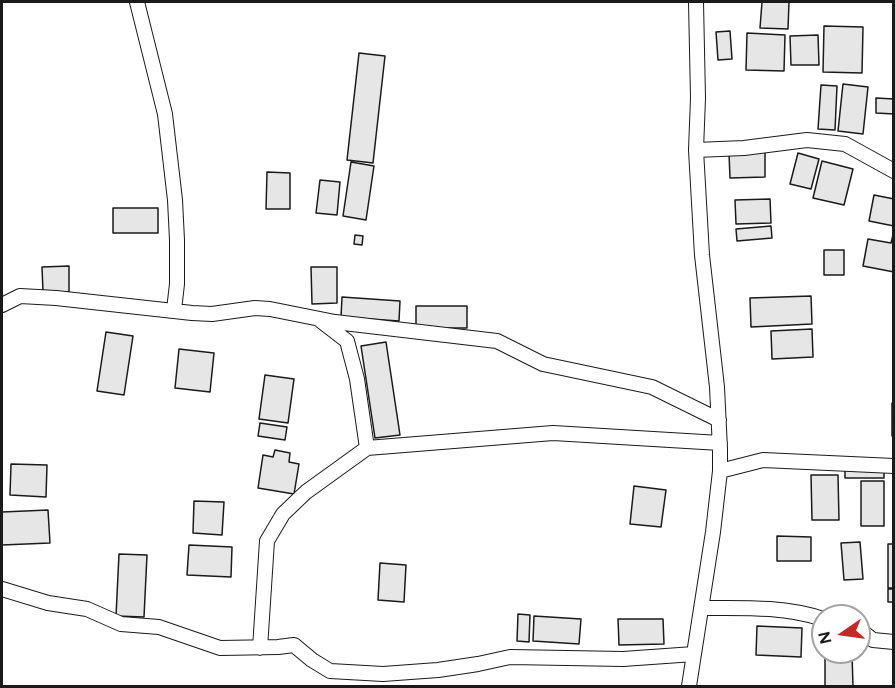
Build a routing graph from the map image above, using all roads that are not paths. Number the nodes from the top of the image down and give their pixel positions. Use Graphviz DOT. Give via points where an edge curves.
graph roads {
  1 [pos="137,2"];
  2 [pos="696,2"];
  3 [pos="696,150"];
  4 [pos="894,171"];
  5 [pos="2,305"];
  6 [pos="174,309"];
  7 [pos="318,319"];
  8 [pos="719,420"];
  9 [pos="720,443"];
  10 [pos="367,448"];
  11 [pos="894,466"];
  12 [pos="720,471"];
  13 [pos="2,589"];
  14 [pos="701,608"];
  15 [pos="811,615"];
  16 [pos="871,638"];
  17 [pos="894,642"];
  18 [pos="260,648"];
  19 [pos="694,654"];
  20 [pos="689,687"];
  1 -- 6 [label="street" via="165,114 177,240"];
  2 -- 3 [label="street"];
  3 -- 4 [label="street" via="807,140 845,144"];
  3 -- 8 [label="street"];
  5 -- 6 [label="street" via="20,296"];
  6 -- 7 [label="street" via="212,314 255,308"];
  7 -- 8 [label="street" via="497,341 543,364 652,387"];
  7 -- 10 [label="street" via="347,341"];
  8 -- 9 [label="street"];
  9 -- 10 [label="street" via="553,433"];
  9 -- 12 [label="street"];
  10 -- 18 [label="street" via="306,492 284,514 267,541"];
  11 -- 12 [label="street" via="763,460"];
  12 -- 14 [label="street"];
  13 -- 18 [label="street" via="48,603 87,609 122,624 159,627 220,648"];
  14 -- 15 [label="street" via="752,608"];
  14 -- 19 [label="street"];
  16 -- 17 [label="street"];
  18 -- 19 [label="street" via="294,645 330,671 383,674 438,670 510,657 623,659"];
  19 -- 20 [label="street"];
}
